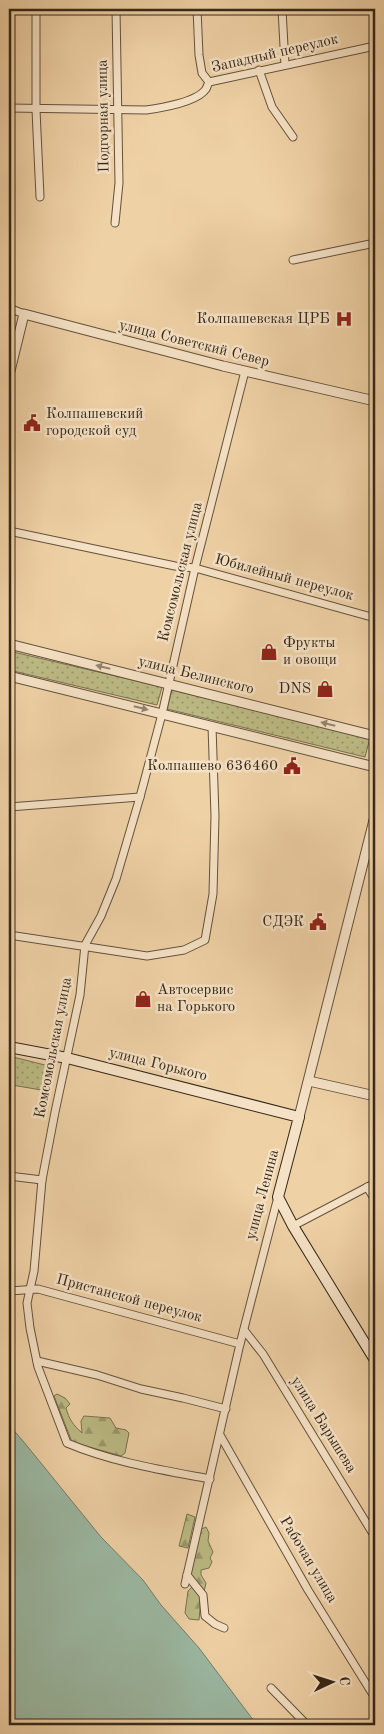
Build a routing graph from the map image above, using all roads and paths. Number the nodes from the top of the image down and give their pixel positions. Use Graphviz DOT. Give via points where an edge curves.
graph roads {
  1 [pos="36,9"];
  2 [pos="116,9"];
  3 [pos="197,9"];
  4 [pos="282,9"];
  5 [pos="375,46"];
  6 [pos="285,65"];
  7 [pos="259,70"];
  8 [pos="208,82"];
  9 [pos="9,108"];
  10 [pos="36,110"];
  11 [pos="118,110"];
  12 [pos="293,137"];
  13 [pos="40,197"];
  14 [pos="116,223"];
  15 [pos="375,243"];
  16 [pos="293,260"];
  17 [pos="9,308"];
  18 [pos="24,314"];
  19 [pos="245,371"];
  20 [pos="9,375"];
  21 [pos="375,401"];
  22 [pos="9,531"];
  23 [pos="195,568"];
  24 [pos="375,618"];
  25 [pos="9,644"];
  26 [pos="9,676"];
  27 [pos="169,683"];
  28 [pos="162,714"];
  29 [pos="212,726"];
  30 [pos="375,736"];
  31 [pos="375,767"];
  32 [pos="140,797"];
  33 [pos="9,807"];
  34 [pos="375,816"];
  35 [pos="9,935"];
  36 [pos="85,946"];
  37 [pos="9,1047"];
  38 [pos="67,1058"];
  39 [pos="309,1081"];
  40 [pos="375,1096"];
  41 [pos="299,1117"];
  42 [pos="9,1176"];
  43 [pos="42,1180"];
  44 [pos="375,1183"];
  45 [pos="367,1187"];
  46 [pos="278,1197"];
  47 [pos="375,1200"];
  48 [pos="293,1226"];
  49 [pos="29,1290"];
  50 [pos="9,1291"];
  51 [pos="244,1330"];
  52 [pos="240,1344"];
  53 [pos="375,1360"];
  54 [pos="37,1361"];
  55 [pos="226,1409"];
  56 [pos="220,1435"];
  57 [pos="210,1479"];
  58 [pos="375,1538"];
  59 [pos="187,1576"];
  60 [pos="185,1584"];
  61 [pos="224,1628"];
  62 [pos="272,1688"];
  63 [pos="375,1698"];
  64 [pos="308,1725"];
  1 -- 10 [label="street"];
  2 -- 11 [label="street, Подгорная улица"];
  3 -- 8 [label="street" via="199,55 202,73"];
  4 -- 6 [label="street"];
  5 -- 6 [label="street, Западный переулок"];
  6 -- 7 [label="street, Западный переулок"];
  7 -- 8 [label="street, Западный переулок"];
  7 -- 12 [label="street" via="272,107"];
  8 -- 11 [label="street, Западный переулок" via="206,90 197,96 165,108"];
  9 -- 10 [label="street, Западный переулок"];
  10 -- 11 [label="street, Западный переулок"];
  10 -- 13 [label="street"];
  11 -- 14 [label="street, Подгорная улица"];
  15 -- 16 [label="street"];
  17 -- 18 [label="street, улица Советский Север"];
  18 -- 19 [label="street, улица Советский Север"];
  18 -- 20 [label="street"];
  19 -- 21 [label="street, улица Советский Север"];
  19 -- 23 [label="street, Комсомольская улица"];
  22 -- 23 [label="street, Юбилейный переулок"];
  23 -- 24 [label="street, Юбилейный переулок"];
  23 -- 27 [label="street, Комсомольская улица"];
  27 -- 25 [label="street, улица Белинского, one-way"];
  26 -- 28 [label="street, one-way"];
  27 -- 28 [label="street, Комсомольская улица"];
  30 -- 27 [label="street, улица Белинского, one-way"];
  28 -- 29 [label="street"];
  28 -- 32 [label="street, Комсомольская улица"];
  29 -- 31 [label="street"];
  29 -- 36 [label="street" via="213,894 205,940 184,950 147,956"];
  32 -- 33 [label="street"];
  32 -- 36 [label="street, Комсомольская улица" via="116,879 102,916"];
  34 -- 39 [label="street, улица Ленина"];
  35 -- 36 [label="street"];
  36 -- 38 [label="street, Комсомольская улица" via="80,995"];
  37 -- 38 [label="main road, улица Горького"];
  38 -- 41 [label="main road, улица Горького"];
  38 -- 43 [label="street, Комсомольская улица"];
  39 -- 40 [label="street"];
  39 -- 41 [label="street, улица Ленина"];
  41 -- 46 [label="main road, улица Ленина"];
  42 -- 43 [label="street"];
  43 -- 49 [label="street, Комсомольская улица" via="34,1271"];
  44 -- 45 [label="street"];
  45 -- 47 [label="street"];
  45 -- 48 [label="street"];
  46 -- 48 [label="main road"];
  46 -- 51 [label="street, улица Ленина"];
  48 -- 53 [label="main road"];
  49 -- 50 [label="street, Пристанской переулок"];
  49 -- 52 [label="street, Пристанской переулок" via="38,1289"];
  49 -- 54 [label="street, Комсомольская улица" via="27,1303"];
  51 -- 52 [label="street, улица Ленина"];
  51 -- 58 [label="street, улица Барышева" via="263,1354"];
  52 -- 55 [label="street, улица Ленина"];
  54 -- 55 [label="street"];
  54 -- 57 [label="street, Комсомольская улица" via="67,1444 134,1464"];
  55 -- 56 [label="street, улица Ленина"];
  56 -- 57 [label="street, улица Ленина"];
  56 -- 63 [label="street, Рабочая улица" via="308,1590"];
  57 -- 59 [label="street, улица Ленина"];
  59 -- 60 [label="street, улица Ленина"];
  59 -- 61 [label="street" via="203,1595 205,1616"];
  62 -- 64 [label="street"];
}
